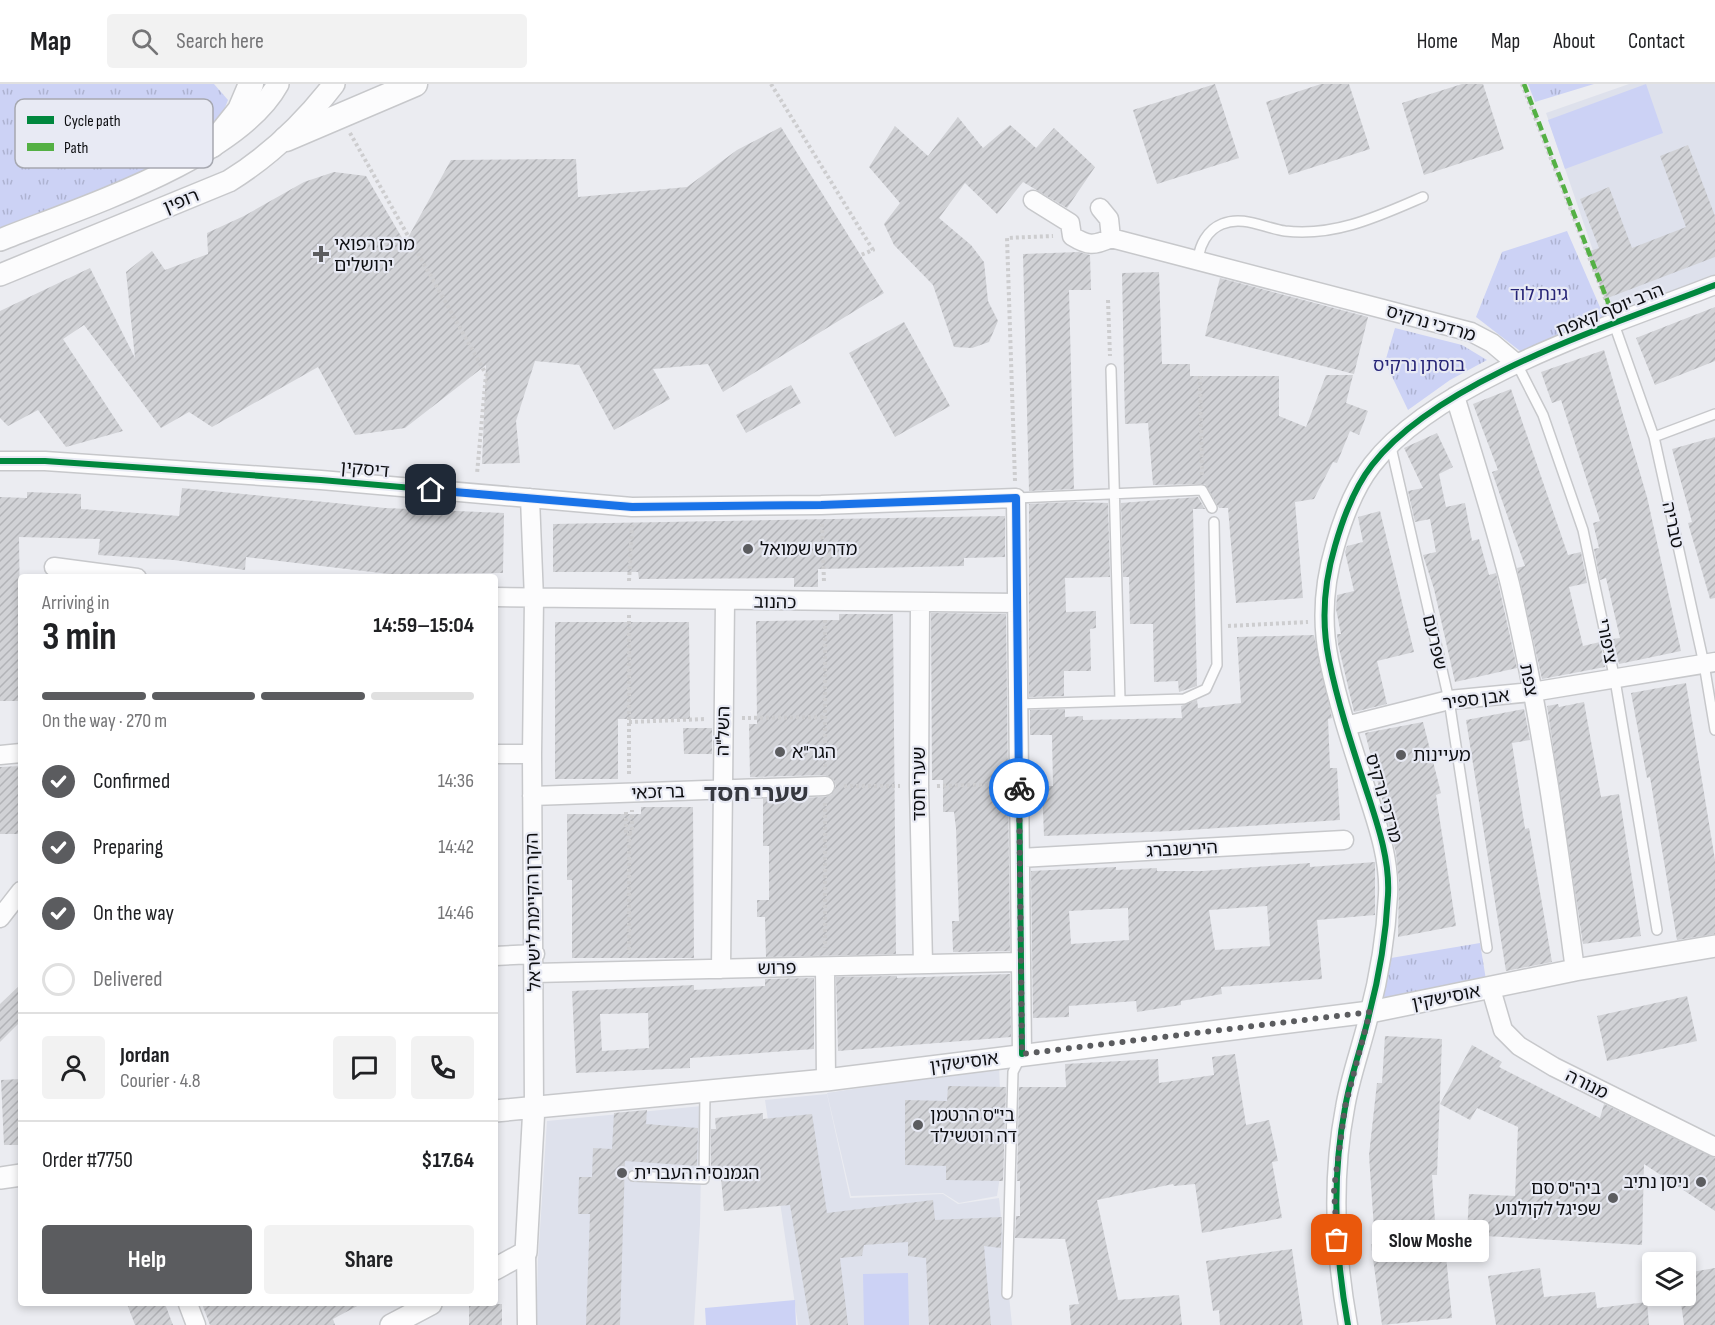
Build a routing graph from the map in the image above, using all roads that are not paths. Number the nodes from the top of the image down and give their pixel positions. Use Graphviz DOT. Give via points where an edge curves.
graph roads {
  1 [pos="251,84"];
  2 [pos="278,84"];
  3 [pos="334,84"];
  4 [pos="415,84"];
  5 [pos="286,139"];
  6 [pos="213,145"];
  7 [pos="213,145"];
  8 [pos="171,168"];
  9 [pos="1423,196"];
  10 [pos="1033,200"];
  11 [pos="1100,208"];
  12 [pos="1111,238"];
  13 [pos="0,240"];
  14 [pos="1198,261"];
  15 [pos="0,275"];
  16 [pos="1715,285"];
  17 [pos="1614,324"];
  18 [pos="1517,364"];
  19 [pos="1111,369"];
  20 [pos="1455,396"];
  21 [pos="1715,414"];
  22 [pos="1654,437"];
  23 [pos="1390,444"];
  24 [pos="0,461"];
  25 [pos="1114,494"];
  26 [pos="530,498"];
  27 [pos="1016,498"];
  28 [pos="1212,508"];
  29 [pos="1214,522"];
  30 [pos="54,567"];
  31 [pos="107,574"];
  32 [pos="498,597"];
  33 [pos="534,599"];
  34 [pos="725,601"];
  35 [pos="920,603"];
  36 [pos="1017,603"];
  37 [pos="1709,663"];
  38 [pos="1615,680"];
  39 [pos="1532,692"];
  40 [pos="1119,700"];
  41 [pos="1449,700"];
  42 [pos="1018,704"];
  43 [pos="1346,726"];
  44 [pos="1715,730"];
  45 [pos="18,753"];
  46 [pos="498,754"];
  47 [pos="532,754"];
  48 [pos="0,755"];
  49 [pos="825,786"];
  50 [pos="722,789"];
  51 [pos="532,796"];
  52 [pos="1344,840"];
  53 [pos="1020,858"];
  54 [pos="18,895"];
  55 [pos="0,918"];
  56 [pos="1658,930"];
  57 [pos="1715,946"];
  58 [pos="1487,948"];
  59 [pos="535,954"];
  60 [pos="498,956"];
  61 [pos="1021,962"];
  62 [pos="923,964"];
  63 [pos="825,967"];
  64 [pos="721,969"];
  65 [pos="1575,970"];
  66 [pos="534,973"];
  67 [pos="1491,989"];
  68 [pos="1370,1012"];
  69 [pos="1022,1054"];
  70 [pos="826,1080"];
  71 [pos="705,1091"];
  72 [pos="534,1106"];
  73 [pos="498,1112"];
  74 [pos="1715,1147"];
  75 [pos="18,1175"];
  76 [pos="633,1176"];
  77 [pos="0,1178"];
  78 [pos="526,1252"];
  79 [pos="498,1267"];
  80 [pos="1007,1294"];
  81 [pos="189,1306"];
  82 [pos="427,1306"];
  83 [pos="196,1325"];
  84 [pos="391,1325"];
  85 [pos="527,1325"];
  86 [pos="1348,1325"];
  1 -- 6 [label="main road" via="240,110"];
  2 -- 7 [label="street, רופין" via="253,115"];
  3 -- 5 [label="street, רופין"];
  4 -- 5 [label="main road"];
  5 -- 15 [label="street, רופין" via="229,181"];
  8 -- 13 [label="street, רופין"];
  9 -- 14 [label="lane" via="1379,216 1328,231 1285,231 1233,221 1220,224 1199,248"];
  10 -- 12 [label="street" via="1070,223 1072,236 1085,244 1095,245"];
  11 -- 12 [label="street" via="1109,219"];
  12 -- 14 [label="street, מרדכי נרקיס"];
  14 -- 18 [label="street, מרדכי נרקיס" via="1471,332"];
  16 -- 17 [label="street, הרב יוסף קאפח"];
  17 -- 18 [label="street, הרב יוסף קאפח"];
  17 -- 22 [label="lane, טבריה"];
  18 -- 20 [label="street, מרדכי נרקיס"];
  18 -- 38 [label="lane, ציפורי" via="1543,415 1583,530"];
  19 -- 25 [label="lane"];
  20 -- 23 [label="street, מרדכי נרקיס"];
  20 -- 39 [label="street, צפת" via="1509,582"];
  21 -- 22 [label="lane"];
  22 -- 37 [label="lane, טבריה"];
  23 -- 41 [label="lane, שפרעם"];
  23 -- 43 [label="street, מרדכי נרקיס" via="1371,466 1341,523 1325,578 1327,650"];
  24 -- 26 [label="street, דיסקין" via="310,479"];
  25 -- 27 [label="lane"];
  25 -- 28 [label="lane" via="1202,489"];
  25 -- 40 [label="lane"];
  26 -- 27 [label="street, דיסקין" via="632,507"];
  26 -- 33 [label="street, הקרן הקיימת לישראל"];
  27 -- 36 [label="street"];
  29 -- 40 [label="lane" via="1217,665 1206,689 1184,699"];
  30 -- 31 [label="street"];
  32 -- 33 [label="street, כהנוב"];
  33 -- 34 [label="street, כהנוב"];
  33 -- 47 [label="street, הקרן הקיימת לישראל"];
  34 -- 35 [label="street, כהנוב"];
  34 -- 50 [label="street, השל\"ה"];
  35 -- 36 [label="street, כהנוב"];
  35 -- 62 [label="street, שערי חסד" via="918,786"];
  36 -- 42 [label="street"];
  37 -- 38 [label="street, אבן ספיר"];
  37 -- 44 [label="lane, טבריה"];
  38 -- 39 [label="street, אבן ספיר"];
  38 -- 56 [label="lane, ציפורי"];
  39 -- 41 [label="street, אבן ספיר"];
  39 -- 65 [label="street, צפת"];
  40 -- 42 [label="lane"];
  41 -- 43 [label="street, אבן ספיר"];
  41 -- 58 [label="lane, שפרעם"];
  42 -- 53 [label="street"];
  43 -- 68 [label="street, מרדכי נרקיס" via="1378,828 1389,893"];
  45 -- 48 [label="street"];
  46 -- 47 [label="street"];
  47 -- 51 [label="street, הקרן הקיימת לישראל"];
  49 -- 50 [label="street, בר זכאי"];
  50 -- 51 [label="street, בר זכאי"];
  50 -- 64 [label="street, השל\"ה"];
  51 -- 59 [label="street, הקרן הקיימת לישראל"];
  52 -- 53 [label="street, הירשנברג"];
  53 -- 61 [label="street"];
  54 -- 55 [label="street"];
  57 -- 65 [label="street, אוסישקין"];
  59 -- 60 [label="street"];
  59 -- 66 [label="street, הקרן הקיימת לישראל"];
  61 -- 62 [label="street, פרוש"];
  61 -- 69 [label="street"];
  62 -- 63 [label="street, פרוש"];
  63 -- 64 [label="street, פרוש"];
  63 -- 70 [label="street"];
  64 -- 66 [label="street, פרוש"];
  65 -- 67 [label="street, אוסישקין"];
  66 -- 72 [label="street, הקרן הקיימת לישראל"];
  67 -- 68 [label="street, אוסישקין"];
  67 -- 74 [label="street, מנורה" via="1503,1030 1519,1046"];
  68 -- 69 [label="street, אוסישקין"];
  68 -- 86 [label="street, מרדכי נרקיס" via="1345,1107 1334,1189"];
  69 -- 70 [label="street, אוסישקין"];
  69 -- 80 [label="lane" via="1013,1072"];
  70 -- 71 [label="street, אוסישקין"];
  71 -- 72 [label="street, אוסישקין"];
  71 -- 76 [label="lane" via="704,1179"];
  72 -- 73 [label="street, אוסישקין"];
  72 -- 78 [label="street, הקרן הקיימת לישראל"];
  75 -- 77 [label="street"];
  78 -- 79 [label="street"];
  78 -- 85 [label="street, הקרן הקיימת לישראל"];
  81 -- 83 [label="street"];
  82 -- 84 [label="street"];
}
